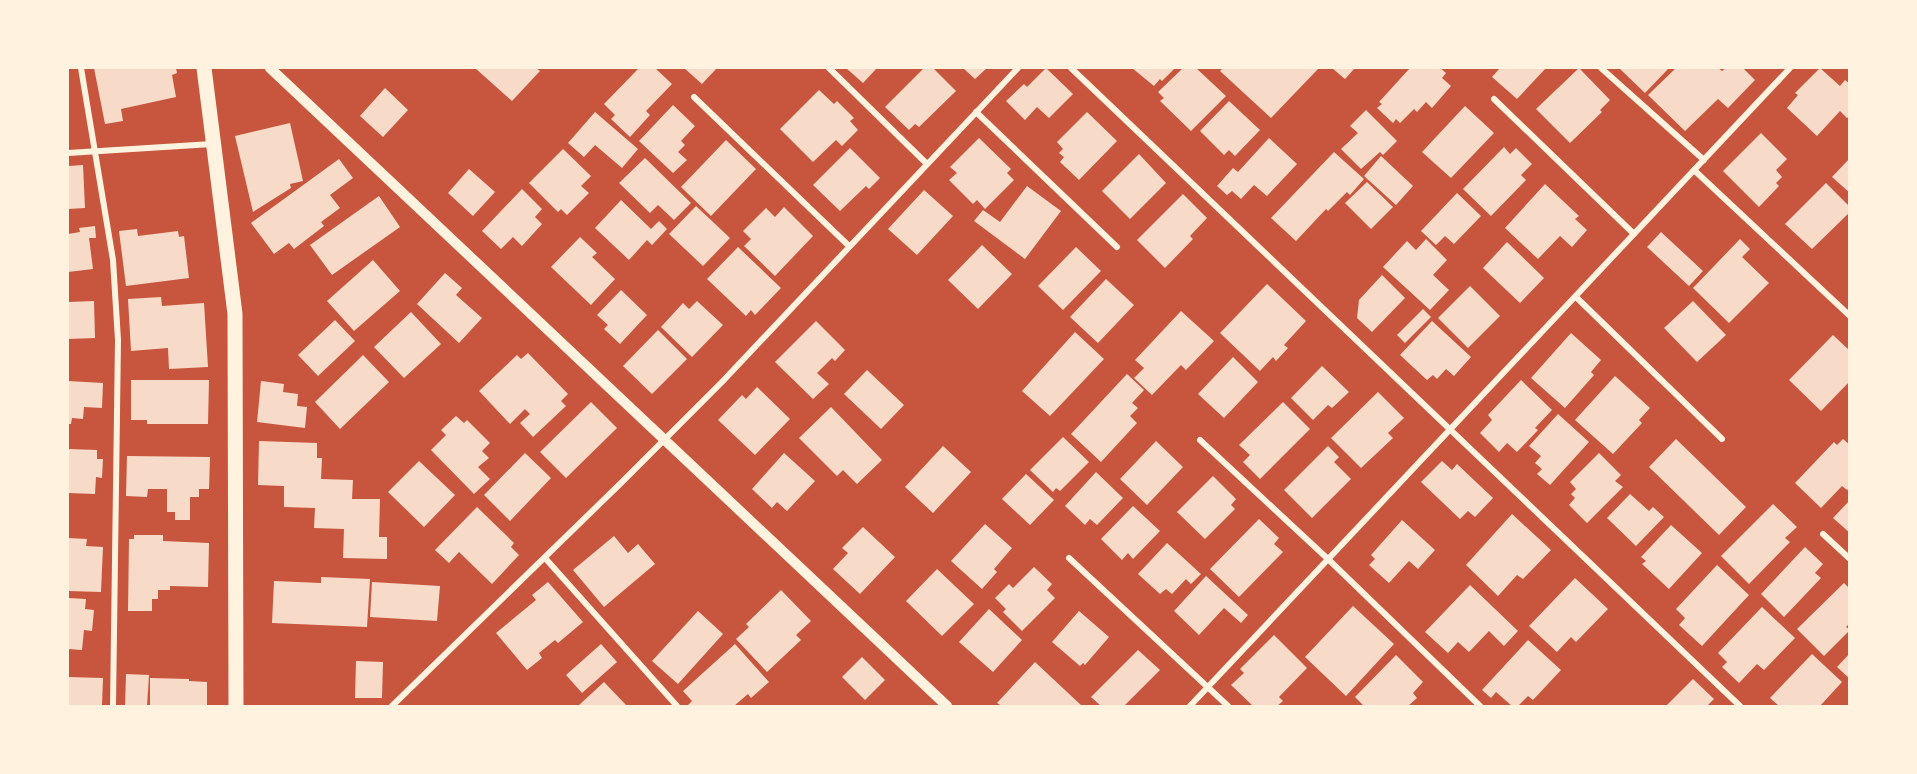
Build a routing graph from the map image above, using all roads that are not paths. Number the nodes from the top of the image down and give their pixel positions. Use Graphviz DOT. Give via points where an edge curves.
graph roads {
  1 [pos="81,68"];
  2 [pos="204,68"];
  3 [pos="270,68"];
  4 [pos="829,68"];
  5 [pos="1018,68"];
  6 [pos="1071,68"];
  7 [pos="1601,68"];
  8 [pos="1790,68"];
  9 [pos="694,97"];
  10 [pos="1494,99"];
  11 [pos="976,112"];
  12 [pos="215,144"];
  13 [pos="96,152"];
  14 [pos="68,153"];
  15 [pos="1704,160"];
  16 [pos="927,164"];
  17 [pos="1694,170"];
  18 [pos="1634,234"];
  19 [pos="849,246"];
  20 [pos="1117,247"];
  21 [pos="1576,297"];
  22 [pos="1850,316"];
  23 [pos="1450,431"];
  24 [pos="664,439"];
  25 [pos="1722,439"];
  26 [pos="1200,440"];
  27 [pos="1823,534"];
  28 [pos="545,558"];
  29 [pos="1069,558"];
  30 [pos="1850,559"];
  31 [pos="1329,560"];
  32 [pos="1208,688"];
  33 [pos="113,706"];
  34 [pos="236,706"];
  35 [pos="392,706"];
  36 [pos="677,706"];
  37 [pos="947,706"];
  38 [pos="1190,706"];
  39 [pos="1228,706"];
  40 [pos="1480,706"];
  41 [pos="1740,706"];
  1 -- 13 [label="street"];
  2 -- 12 [label="main road"];
  3 -- 24 [label="street"];
  4 -- 16 [label="street"];
  5 -- 11 [label="street"];
  6 -- 23 [label="street"];
  7 -- 15 [label="street"];
  8 -- 15 [label="street"];
  9 -- 19 [label="street"];
  10 -- 18 [label="street"];
  11 -- 16 [label="street"];
  11 -- 20 [label="street"];
  12 -- 13 [label="street"];
  12 -- 34 [label="main road" via="235,314"];
  13 -- 14 [label="street"];
  13 -- 33 [label="street" via="113,260 118,340"];
  15 -- 17 [label="street"];
  16 -- 19 [label="street"];
  17 -- 18 [label="street"];
  17 -- 22 [label="street"];
  18 -- 21 [label="street"];
  19 -- 24 [label="street"];
  21 -- 23 [label="street"];
  21 -- 25 [label="street"];
  23 -- 31 [label="street"];
  23 -- 41 [label="street"];
  24 -- 28 [label="street"];
  24 -- 37 [label="street"];
  26 -- 31 [label="street"];
  27 -- 30 [label="street"];
  28 -- 35 [label="street"];
  28 -- 36 [label="street"];
  29 -- 32 [label="street"];
  31 -- 32 [label="street"];
  31 -- 40 [label="street"];
  32 -- 38 [label="street"];
  32 -- 39 [label="street"];
}
